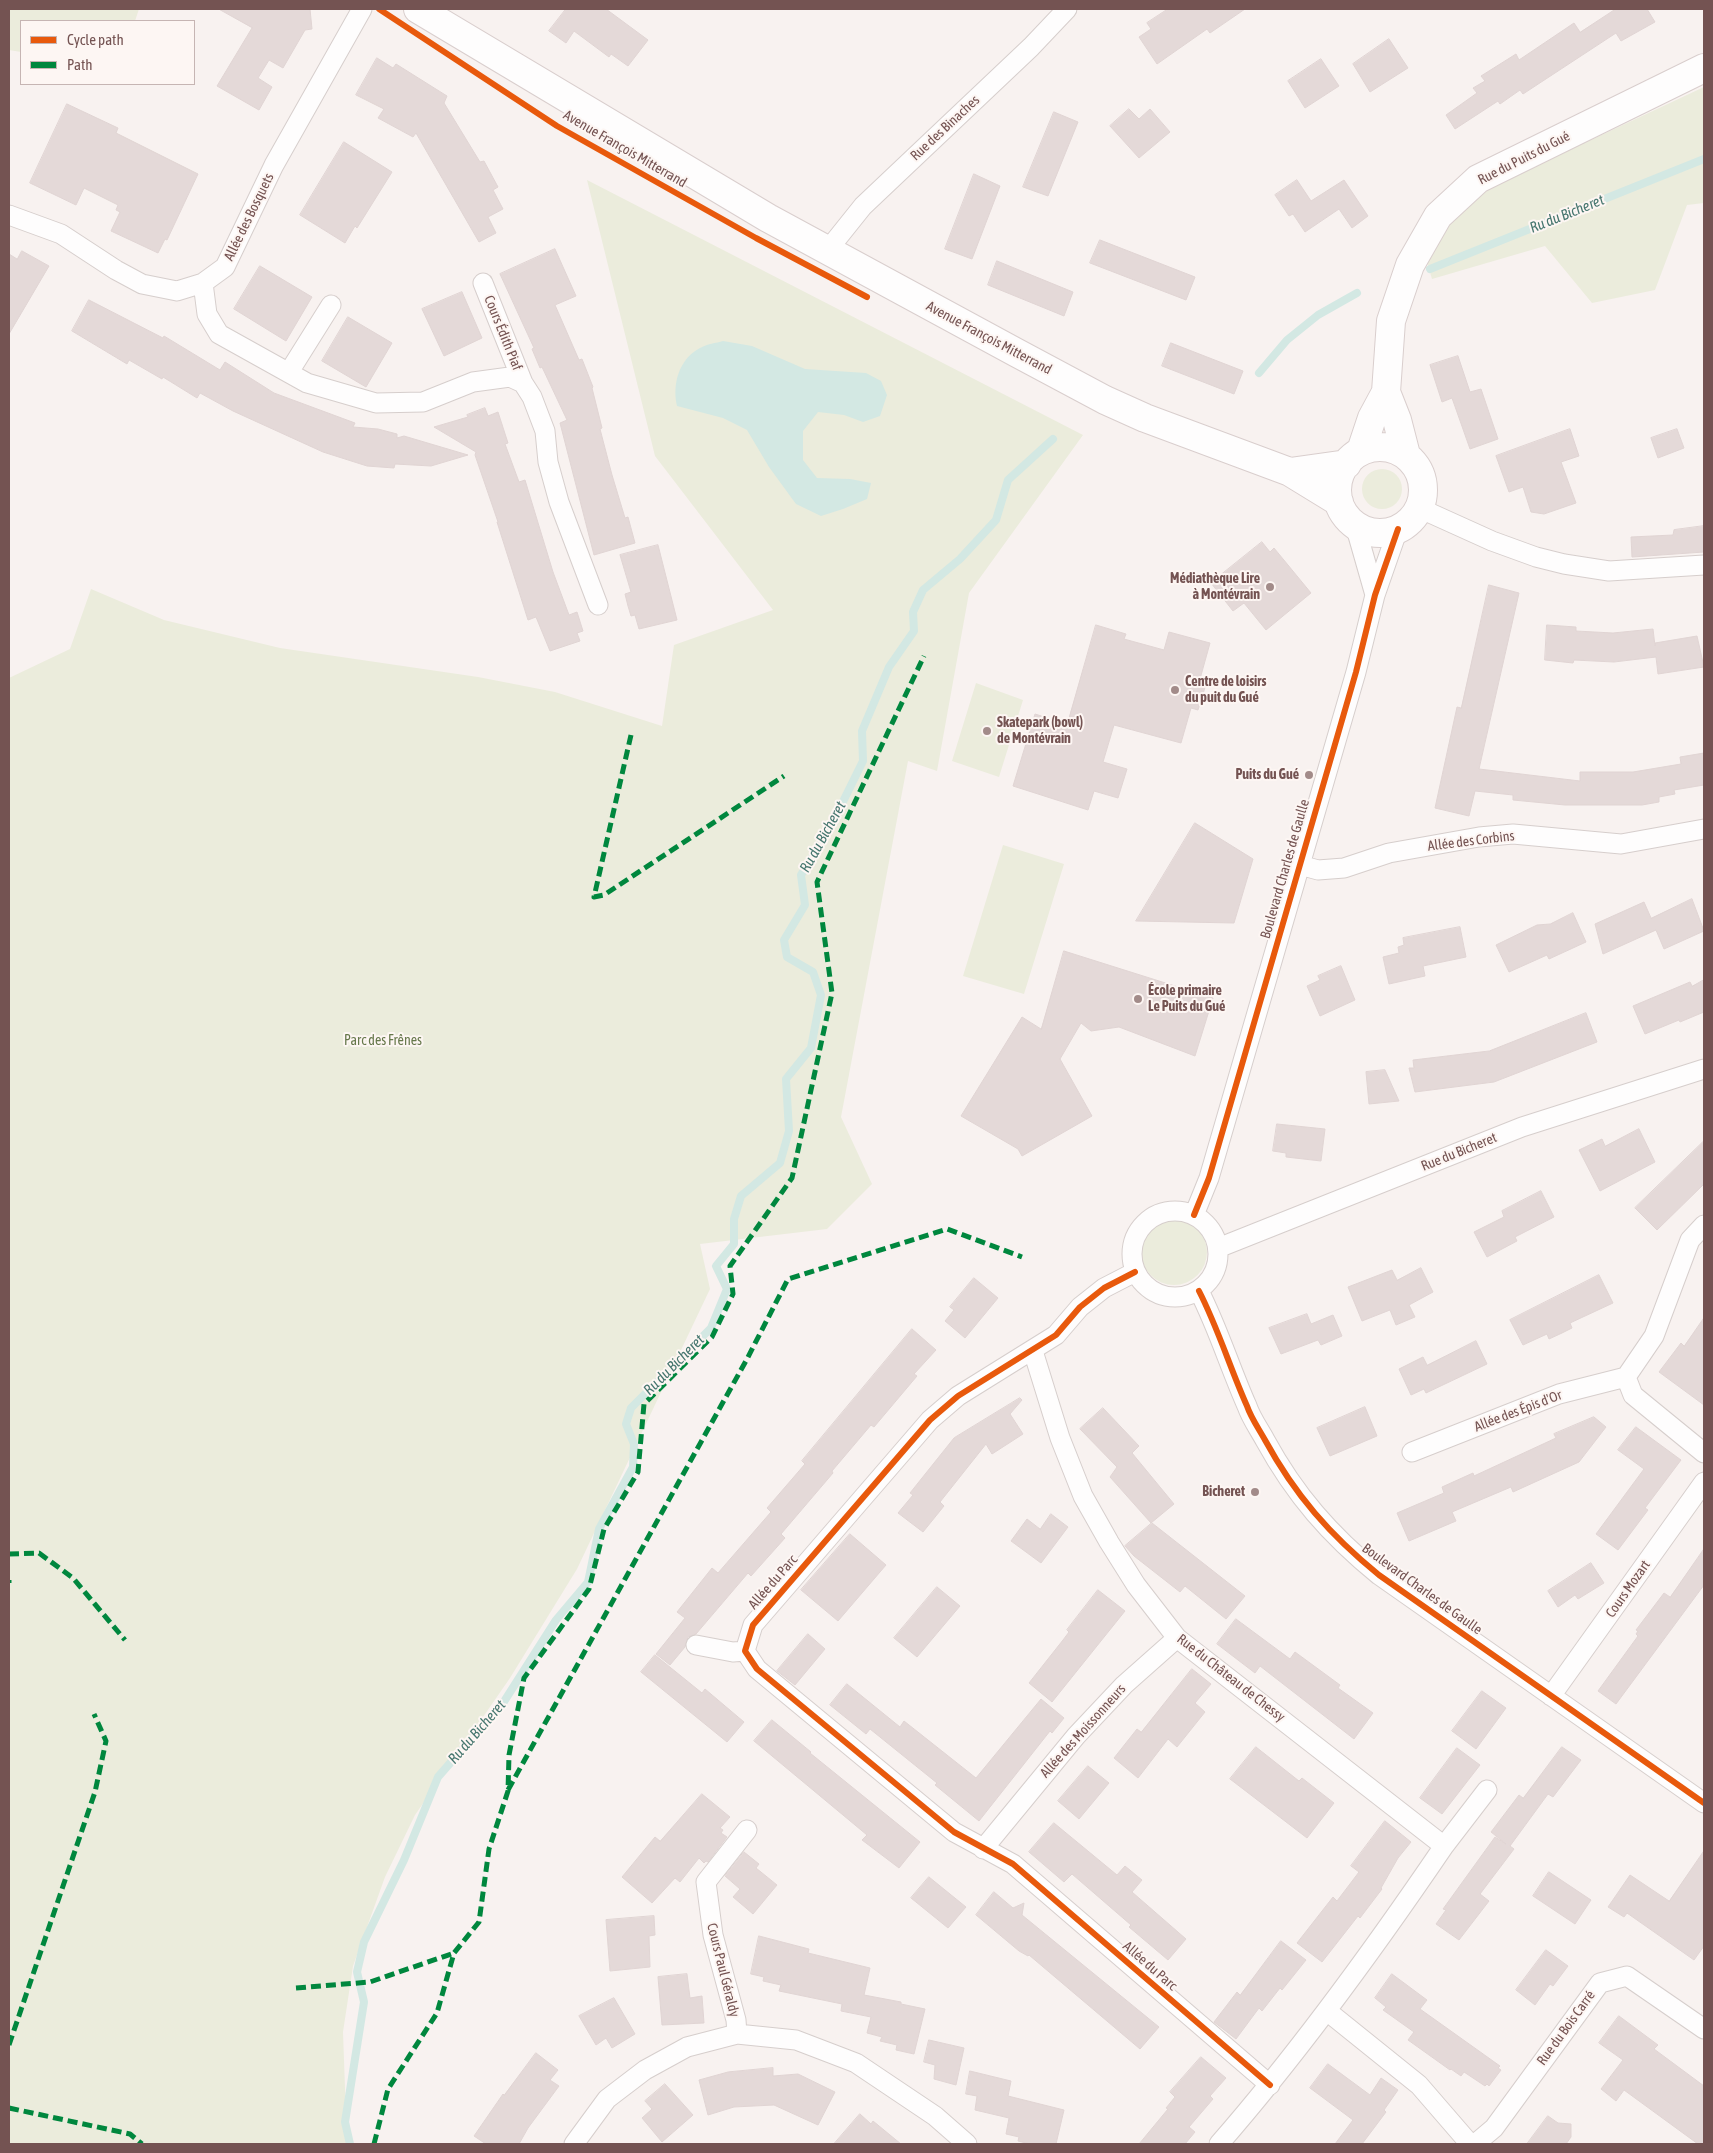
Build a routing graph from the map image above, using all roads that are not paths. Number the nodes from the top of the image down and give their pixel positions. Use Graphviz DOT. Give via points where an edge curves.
graph roads {
  1 [pos="362,9"];
  2 [pos="418,9"];
  3 [pos="1067,9"];
  4 [pos="1704,68"];
  5 [pos="9,215"];
  6 [pos="827,251"];
  7 [pos="203,283"];
  8 [pos="483,283"];
  9 [pos="331,305"];
  10 [pos="289,372"];
  11 [pos="523,383"];
  12 [pos="1386,392"];
  13 [pos="1406,455"];
  14 [pos="1354,458"];
  15 [pos="1290,472"];
  16 [pos="1339,502"];
  17 [pos="1419,508"];
  18 [pos="1355,525"];
  19 [pos="1398,529"];
  20 [pos="1704,565"];
  21 [pos="1375,595"];
  22 [pos="598,605"];
  23 [pos="1704,829"];
  24 [pos="1300,865"];
  25 [pos="1704,1069"];
  26 [pos="1194,1215"];
  27 [pos="1704,1225"];
  28 [pos="1218,1248"];
  29 [pos="1135,1272"];
  30 [pos="1198,1291"];
  31 [pos="1033,1351"];
  32 [pos="1626,1377"];
  33 [pos="1412,1452"];
  34 [pos="1704,1453"];
  35 [pos="1704,1482"];
  36 [pos="1177,1638"];
  37 [pos="696,1645"];
  38 [pos="745,1651"];
  39 [pos="1552,1696"];
  40 [pos="1487,1790"];
  41 [pos="1704,1803"];
  42 [pos="747,1830"];
  43 [pos="1444,1846"];
  44 [pos="983,1848"];
  45 [pos="1327,2011"];
  46 [pos="1704,2029"];
  47 [pos="737,2034"];
  48 [pos="1270,2085"];
  49 [pos="574,2144"];
  50 [pos="966,2144"];
  51 [pos="1219,2144"];
  52 [pos="1470,2144"];
  53 [pos="1475,2144"];
  1 -- 7 [label="street, Allée des Bosquets" via="274,165 225,267"];
  2 -- 6 [label="main road, Avenue François Mitterrand"];
  3 -- 6 [label="street, Rue des Binaches" via="863,206"];
  4 -- 12 [label="main road, Rue du Puits du Gué" via="1478,179 1438,216 1410,265 1391,322"];
  5 -- 7 [label="street, Allée des Bosquets" via="61,234 142,284 177,291"];
  6 -- 15 [label="main road, Avenue François Mitterrand" via="1105,400 1200,440"];
  7 -- 10 [label="street" via="207,314 219,334"];
  8 -- 11 [label="street, Cours Édith Piaf"];
  9 -- 10 [label="street"];
  10 -- 11 [label="street" via="307,383 376,403 423,402 473,382 501,378 510,377"];
  11 -- 22 [label="street, Cours Édith Piaf" via="545,431 548,462 559,502"];
  12 -- 13 [label="main road, Rue du Puits du Gué"];
  12 -- 14 [label="main road, Rue du Puits du Gué"];
  13 -- 14 [label="main road" via="1384,447"];
  13 -- 17 [label="main road" via="1420,474 1423,485"];
  14 -- 15 [label="main road, Avenue François Mitterrand"];
  14 -- 16 [label="main road" via="1338,482"];
  15 -- 16 [label="main road, Avenue François Mitterrand"];
  16 -- 18 [label="main road"];
  17 -- 19 [label="main road" via="1411,521"];
  17 -- 20 [label="street" via="1492,541 1564,564 1609,571"];
  18 -- 19 [label="main road" via="1376,533"];
  18 -- 21 [label="street, Boulevard Charles de Gaulle"];
  19 -- 21 [label="street, Boulevard Charles de Gaulle"];
  21 -- 24 [label="street, Boulevard Charles de Gaulle"];
  23 -- 24 [label="street, Allée des Corbins" via="1621,844 1513,834 1479,837 1389,853 1344,868 1318,870"];
  24 -- 26 [label="street, Boulevard Charles de Gaulle" via="1209,1178"];
  25 -- 28 [label="street, Rue du Bicheret" via="1522,1127"];
  26 -- 28 [label="street" via="1214,1234"];
  26 -- 29 [label="street" via="1177,1211 1159,1214 1144,1223 1134,1238 1131,1255"];
  27 -- 32 [label="street" via="1690,1240 1654,1336"];
  28 -- 30 [label="street" via="1215,1272"];
  29 -- 30 [label="street" via="1146,1287 1162,1296 1181,1298"];
  29 -- 31 [label="street, Allée du Parc" via="1104,1288 1080,1307 1056,1335"];
  30 -- 39 [label="street, Boulevard Charles de Gaulle" via="1218,1331 1247,1408 1275,1459 1322,1524 1378,1575"];
  31 -- 36 [label="street, Rue du Château de Chessy" via="1060,1438 1083,1496 1108,1542"];
  31 -- 38 [label="street, Allée du Parc" via="958,1396 930,1420 753,1625"];
  32 -- 33 [label="street, Allée des Épis d'Or" via="1559,1394"];
  32 -- 34 [label="street" via="1633,1395"];
  35 -- 39 [label="street, Cours Mozart"];
  36 -- 43 [label="street, Rue du Château de Chessy"];
  36 -- 44 [label="street, Allée des Moissonneurs" via="1124,1685 1076,1736"];
  37 -- 38 [label="street"];
  38 -- 44 [label="street, Allée du Parc" via="757,1668 954,1832"];
  39 -- 41 [label="street, Boulevard Charles de Gaulle"];
  40 -- 43 [label="street"];
  42 -- 47 [label="street, Cours Paul Géraldy" via="706,1882 712,1935"];
  43 -- 45 [label="street"];
  44 -- 48 [label="street, Allée du Parc" via="1014,1864"];
  45 -- 48 [label="street"];
  45 -- 52 [label="street" via="1419,2085"];
  46 -- 53 [label="street, Rue du Bois Carré" via="1627,1976 1600,1983 1494,2128"];
  47 -- 49 [label="street" via="686,2046 645,2070 607,2099"];
  47 -- 50 [label="street" via="796,2040 856,2063 935,2116"];
  48 -- 51 [label="street"];
}
